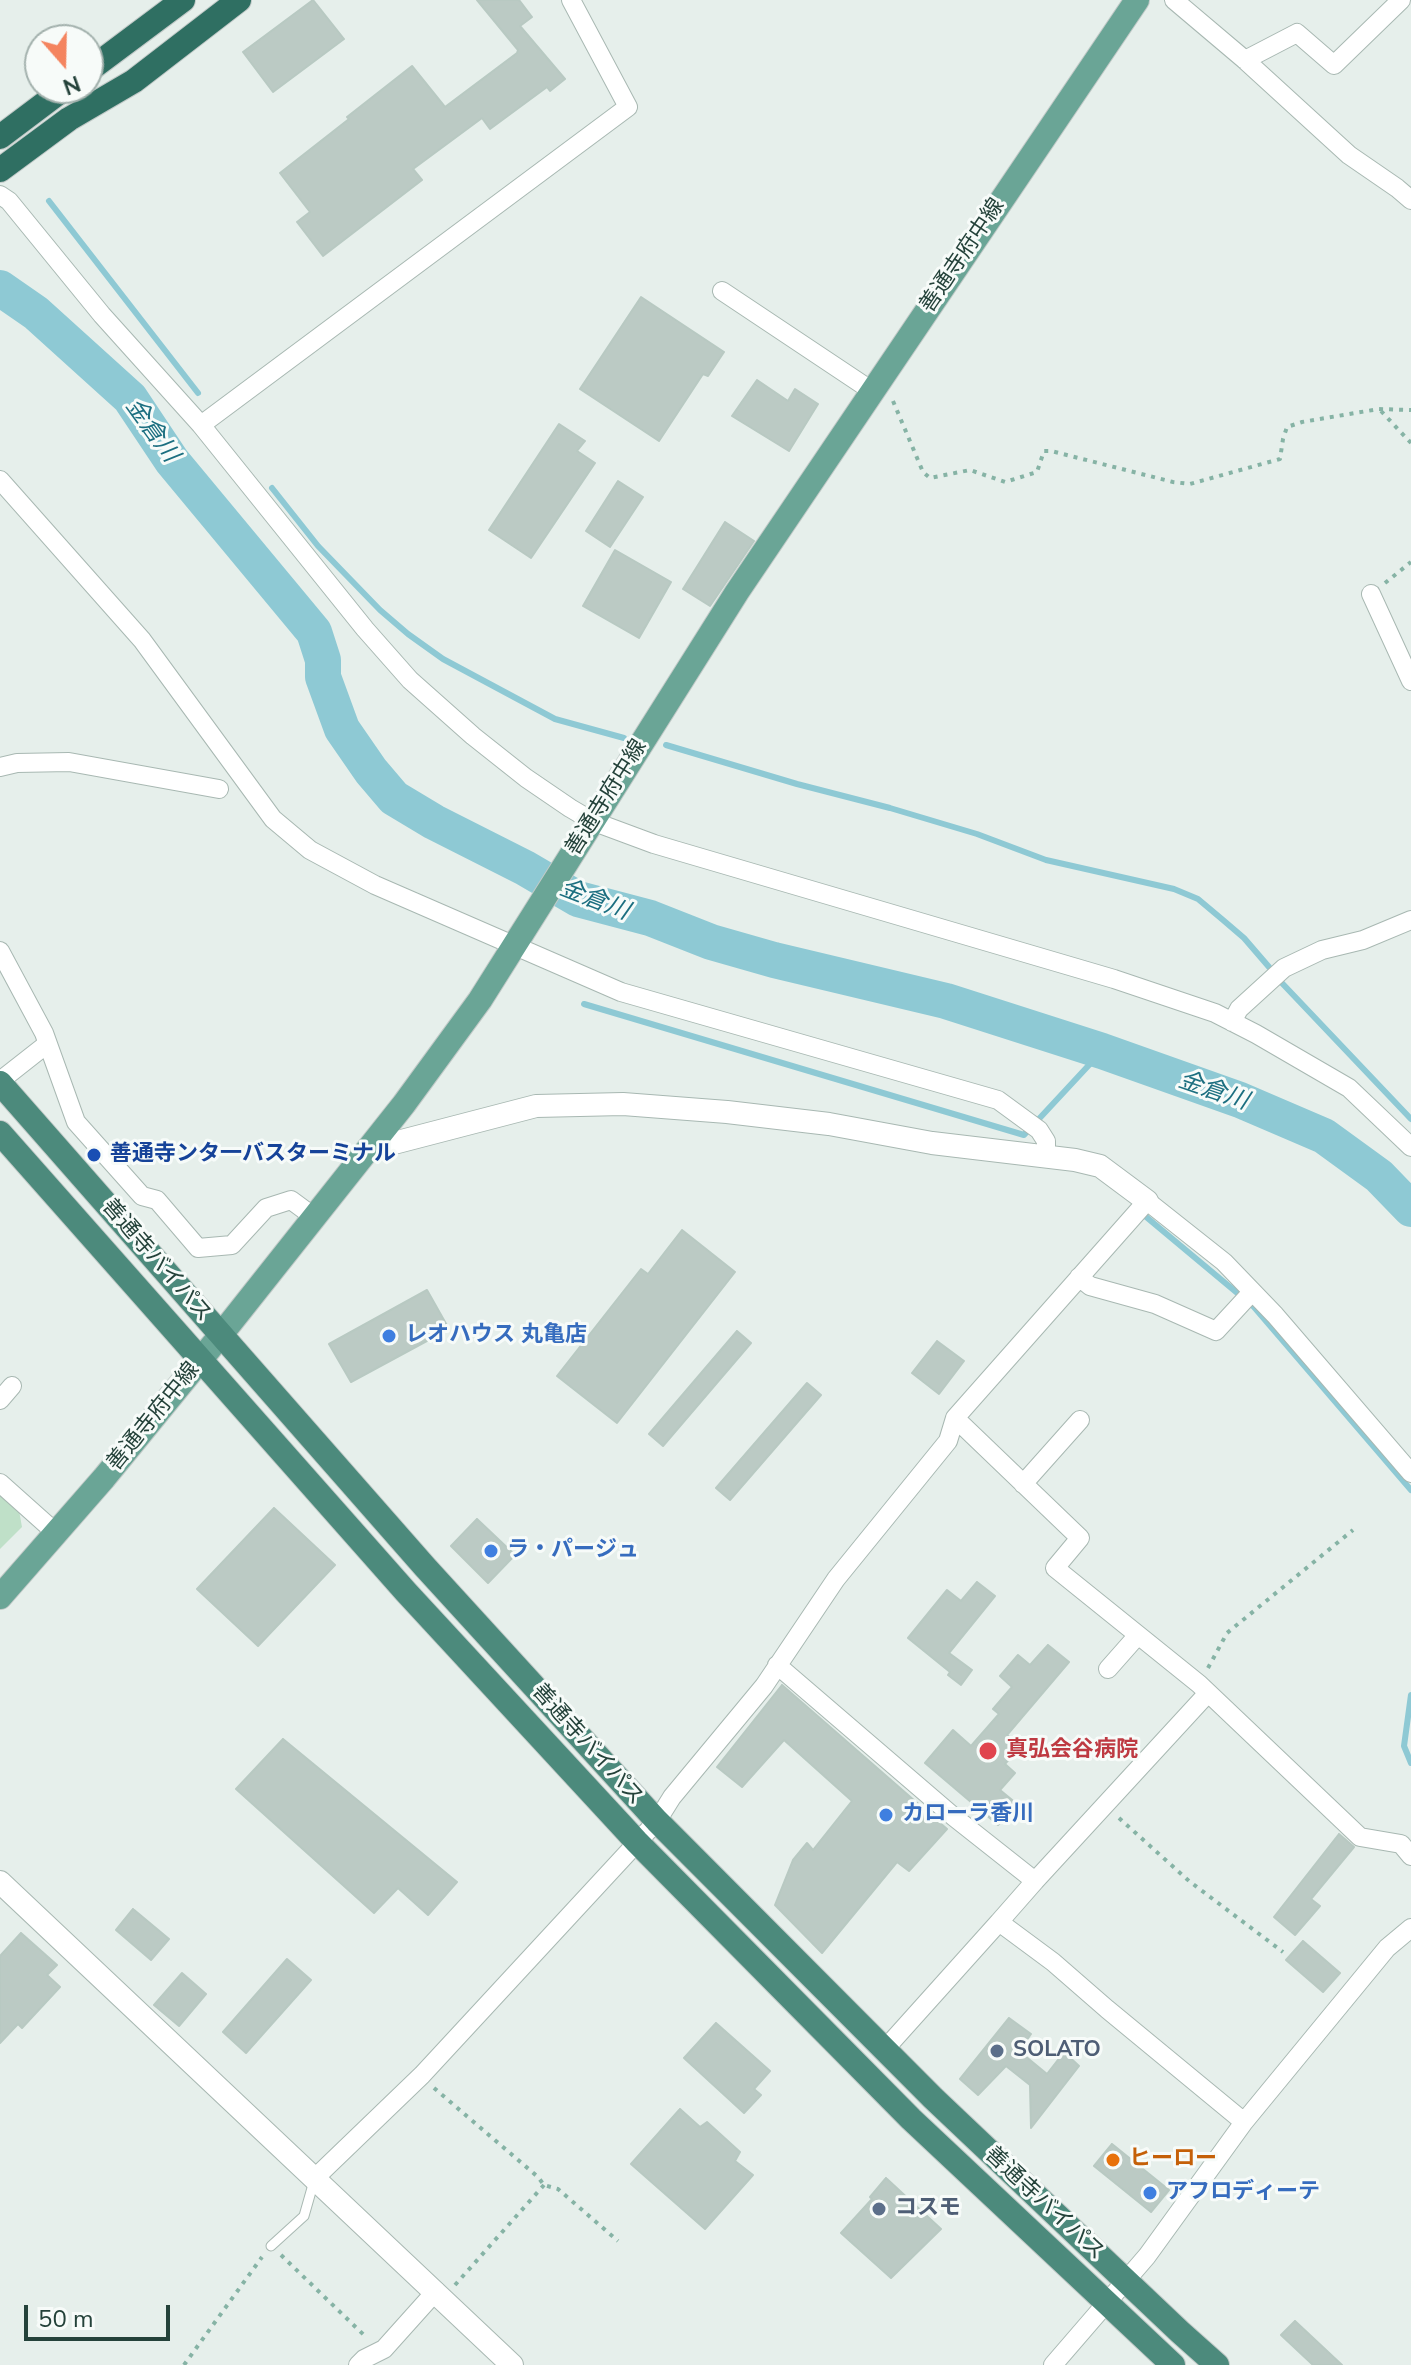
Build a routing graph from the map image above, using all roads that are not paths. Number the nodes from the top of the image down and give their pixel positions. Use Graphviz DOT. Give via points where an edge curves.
graph roads {
  1 [pos="183,0"];
  2 [pos="239,0"];
  3 [pos="571,0"];
  4 [pos="1137,0"];
  5 [pos="1174,0"];
  6 [pos="1401,0"];
  7 [pos="104,59"];
  8 [pos="1245,60"];
  9 [pos="44,104"];
  10 [pos="1,136"];
  11 [pos="0,170"];
  12 [pos="0,195"];
  13 [pos="1411,200"];
  14 [pos="722,291"];
  15 [pos="874,388"];
  16 [pos="201,425"];
  17 [pos="0,480"];
  18 [pos="1371,594"];
  19 [pos="1409,670"];
  20 [pos="0,767"];
  21 [pos="219,789"];
  22 [pos="588,828"];
  23 [pos="1411,920"];
  24 [pos="520,936"];
  25 [pos="0,951"];
  26 [pos="1232,1022"];
  27 [pos="47,1044"];
  28 [pos="0,1082"];
  29 [pos="0,1133"];
  30 [pos="1411,1147"];
  31 [pos="367,1150"];
  32 [pos="1046,1156"];
  33 [pos="1147,1201"];
  34 [pos="314,1217"];
  35 [pos="1079,1277"];
  36 [pos="1248,1297"];
  37 [pos="220,1336"];
  38 [pos="201,1360"];
  39 [pos="955,1418"];
  40 [pos="1080,1420"];
  41 [pos="1411,1473"];
  42 [pos="0,1483"];
  43 [pos="1023,1484"];
  44 [pos="56,1533"];
  45 [pos="0,1597"];
  46 [pos="1138,1635"];
  47 [pos="777,1665"];
  48 [pos="1108,1669"];
  49 [pos="1204,1689"];
  50 [pos="657,1821"];
  51 [pos="637,1842"];
  52 [pos="1411,1856"];
  53 [pos="1035,1881"];
  54 [pos="0,1882"];
  55 [pos="999,1922"];
  56 [pos="1411,1928"];
  57 [pos="885,2049"];
  58 [pos="1244,2122"];
  59 [pos="315,2178"];
  60 [pos="271,2246"];
  61 [pos="1126,2282"];
  62 [pos="439,2295"];
  63 [pos="1106,2303"];
  64 [pos="358,2365"];
  65 [pos="512,2365"];
  66 [pos="1053,2365"];
  67 [pos="1173,2365"];
  68 [pos="1217,2365"];
  1 -- 7 [label="highway"];
  2 -- 11 [label="highway" via="134,81 69,119"];
  3 -- 16 [label="street" via="628,107"];
  4 -- 15 [label="main road, 善通寺府中線"];
  5 -- 8 [label="street"];
  6 -- 8 [label="street" via="1334,65 1297,33"];
  8 -- 13 [label="street" via="1349,155"];
  9 -- 10 [label="highway"];
  12 -- 16 [label="street"];
  14 -- 15 [label="street"];
  15 -- 22 [label="main road, 善通寺府中線"];
  16 -- 22 [label="street" via="410,680"];
  17 -- 24 [label="street" via="142,640 273,819 310,850 375,885"];
  18 -- 19 [label="street"];
  20 -- 21 [label="street" via="69,762"];
  22 -- 24 [label="main road, 善通寺府中線"];
  22 -- 26 [label="street" via="1114,979"];
  23 -- 26 [label="street" via="1284,968"];
  24 -- 31 [label="main road, 善通寺府中線" via="440,1057"];
  24 -- 32 [label="street" via="621,992 998,1100 1034,1126 1046,1141"];
  25 -- 27 [label="street"];
  26 -- 30 [label="street" via="1349,1088"];
  27 -- 28 [label="street"];
  27 -- 34 [label="street" via="76,1122 142,1196 157,1200 198,1248 232,1245 266,1208 291,1200"];
  28 -- 37 [label="highway, 善通寺バイパス"];
  29 -- 38 [label="highway, 善通寺バイパス"];
  31 -- 32 [label="street" via="536,1106 623,1104 829,1124"];
  31 -- 34 [label="main road, 善通寺府中線"];
  32 -- 33 [label="street" via="1100,1166"];
  33 -- 35 [label="street"];
  33 -- 36 [label="street" via="1224,1262"];
  34 -- 37 [label="main road, 善通寺府中線"];
  35 -- 36 [label="street" via="1090,1286 1155,1304 1216,1331"];
  35 -- 39 [label="street"];
  36 -- 41 [label="street"];
  37 -- 38 [label="main road, 善通寺府中線"];
  37 -- 50 [label="highway, 善通寺バイパス"];
  38 -- 44 [label="main road, 善通寺府中線"];
  38 -- 51 [label="highway, 善通寺バイパス"];
  39 -- 43 [label="street"];
  39 -- 47 [label="street" via="948,1441 836,1579"];
  40 -- 43 [label="street"];
  42 -- 44 [label="street"];
  43 -- 46 [label="street" via="1080,1538 1055,1568"];
  44 -- 45 [label="main road, 善通寺府中線"];
  46 -- 48 [label="street"];
  46 -- 49 [label="street"];
  47 -- 50 [label="street"];
  47 -- 53 [label="street"];
  49 -- 52 [label="street" via="1360,1837 1401,1844"];
  49 -- 53 [label="street"];
  50 -- 51 [label="street"];
  50 -- 57 [label="highway, 善通寺バイパス"];
  51 -- 59 [label="street" via="420,2076"];
  51 -- 63 [label="highway, 善通寺バイパス" via="911,2119"];
  53 -- 55 [label="street"];
  54 -- 59 [label="street"];
  55 -- 57 [label="street"];
  55 -- 58 [label="street"];
  56 -- 58 [label="street" via="1387,1948"];
  57 -- 61 [label="highway, 善通寺バイパス"];
  58 -- 61 [label="street"];
  59 -- 60 [label="lane" via="304,2216"];
  59 -- 62 [label="street"];
  61 -- 63 [label="street"];
  61 -- 68 [label="highway, 善通寺バイパス"];
  62 -- 64 [label="street" via="381,2351"];
  62 -- 65 [label="street"];
  63 -- 66 [label="street"];
  63 -- 67 [label="highway, 善通寺バイパス"];
}
